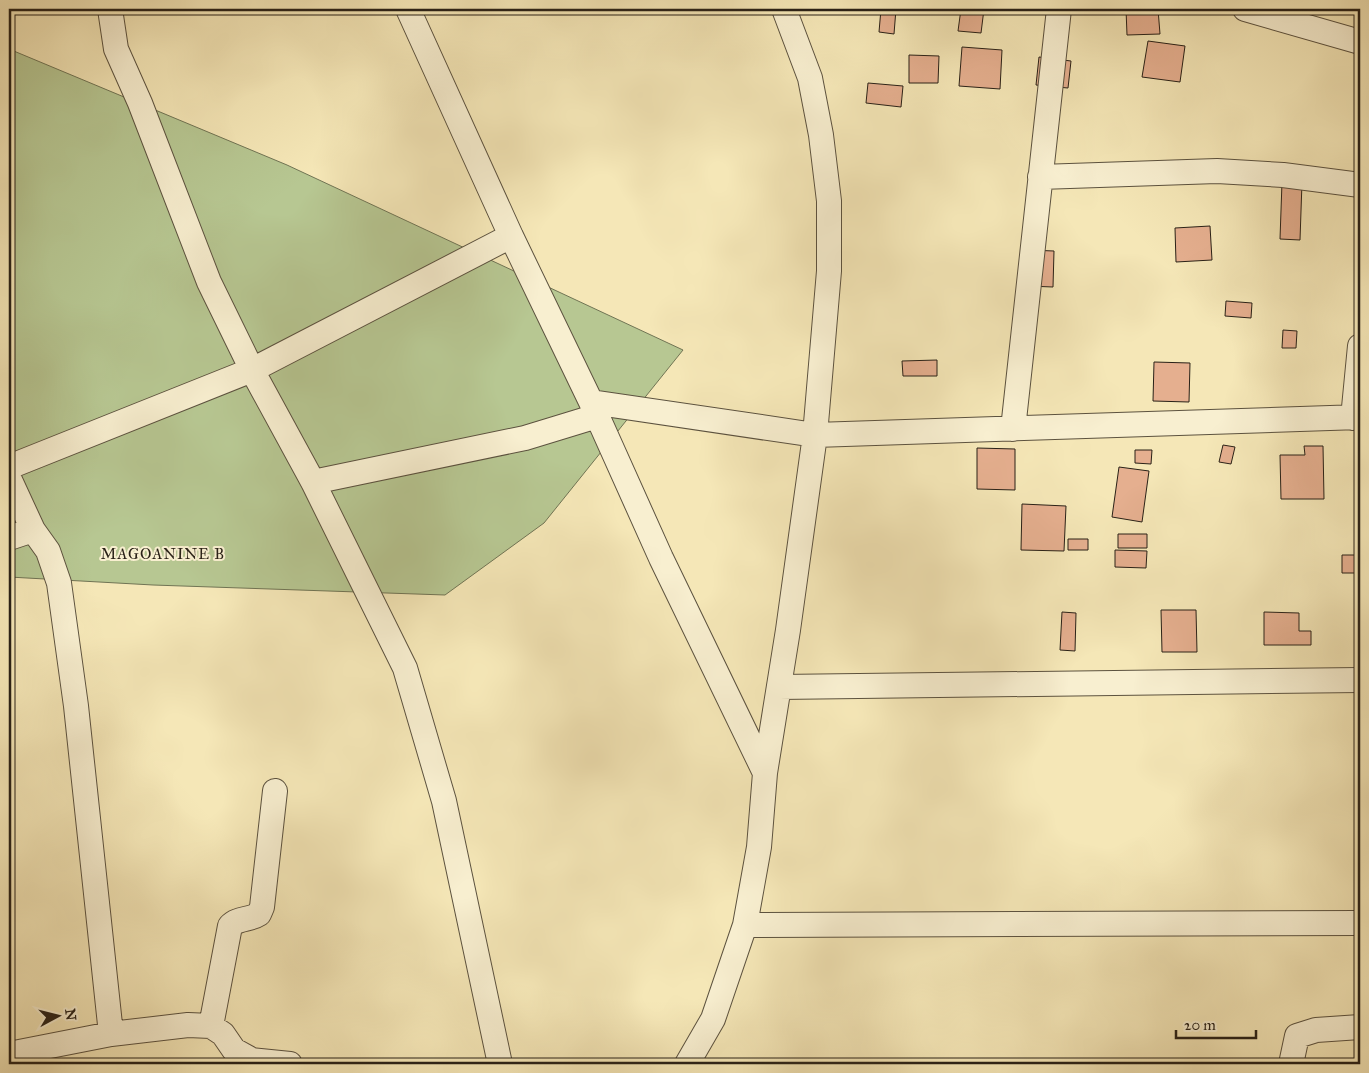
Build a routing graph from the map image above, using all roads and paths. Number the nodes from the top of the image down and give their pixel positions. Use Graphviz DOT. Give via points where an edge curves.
graph roads {
  1 [pos="110,9"];
  2 [pos="408,9"];
  3 [pos="784,9"];
  4 [pos="1059,9"];
  5 [pos="1245,9"];
  6 [pos="1360,42"];
  7 [pos="1040,177"];
  8 [pos="1360,185"];
  9 [pos="511,236"];
  10 [pos="1360,346"];
  11 [pos="252,370"];
  12 [pos="594,409"];
  13 [pos="1357,417"];
  14 [pos="1014,429"];
  15 [pos="815,435"];
  16 [pos="9,467"];
  17 [pos="9,478"];
  18 [pos="313,482"];
  19 [pos="33,530"];
  20 [pos="9,538"];
  21 [pos="1360,680"];
  22 [pos="779,687"];
  23 [pos="765,773"];
  24 [pos="275,791"];
  25 [pos="1360,924"];
  26 [pos="745,925"];
  27 [pos="211,1026"];
  28 [pos="1360,1027"];
  29 [pos="111,1034"];
  30 [pos="9,1054"];
  31 [pos="290,1064"];
  32 [pos="500,1064"];
  33 [pos="686,1064"];
  34 [pos="1291,1064"];
  1 -- 11 [label="street" via="116,49 209,282"];
  2 -- 9 [label="street"];
  3 -- 15 [label="street" via="810,78 829,201 829,271"];
  4 -- 7 [label="street"];
  5 -- 6 [label="street"];
  7 -- 8 [label="street" via="1217,171 1283,174"];
  7 -- 14 [label="street"];
  9 -- 11 [label="street"];
  9 -- 12 [label="street"];
  10 -- 13 [label="street"];
  11 -- 16 [label="street"];
  11 -- 18 [label="street"];
  12 -- 15 [label="street"];
  12 -- 18 [label="street" via="525,438"];
  12 -- 23 [label="street" via="661,558"];
  13 -- 14 [label="street"];
  14 -- 15 [label="street"];
  15 -- 22 [label="street"];
  17 -- 19 [label="street"];
  18 -- 32 [label="street" via="405,668 444,801"];
  19 -- 20 [label="street"];
  19 -- 29 [label="street" via="48,551 59,583 76,706"];
  21 -- 22 [label="street"];
  22 -- 23 [label="street"];
  23 -- 26 [label="street" via="758,847"];
  24 -- 27 [label="street" via="262,907 259,914 251,919 234,921 230,926"];
  25 -- 26 [label="street"];
  26 -- 33 [label="street" via="713,1019"];
  27 -- 29 [label="street" via="188,1025"];
  27 -- 31 [label="street" via="223,1034 234,1050 252,1060"];
  28 -- 34 [label="street" via="1316,1030 1298,1036"];
  29 -- 30 [label="street"];
}
